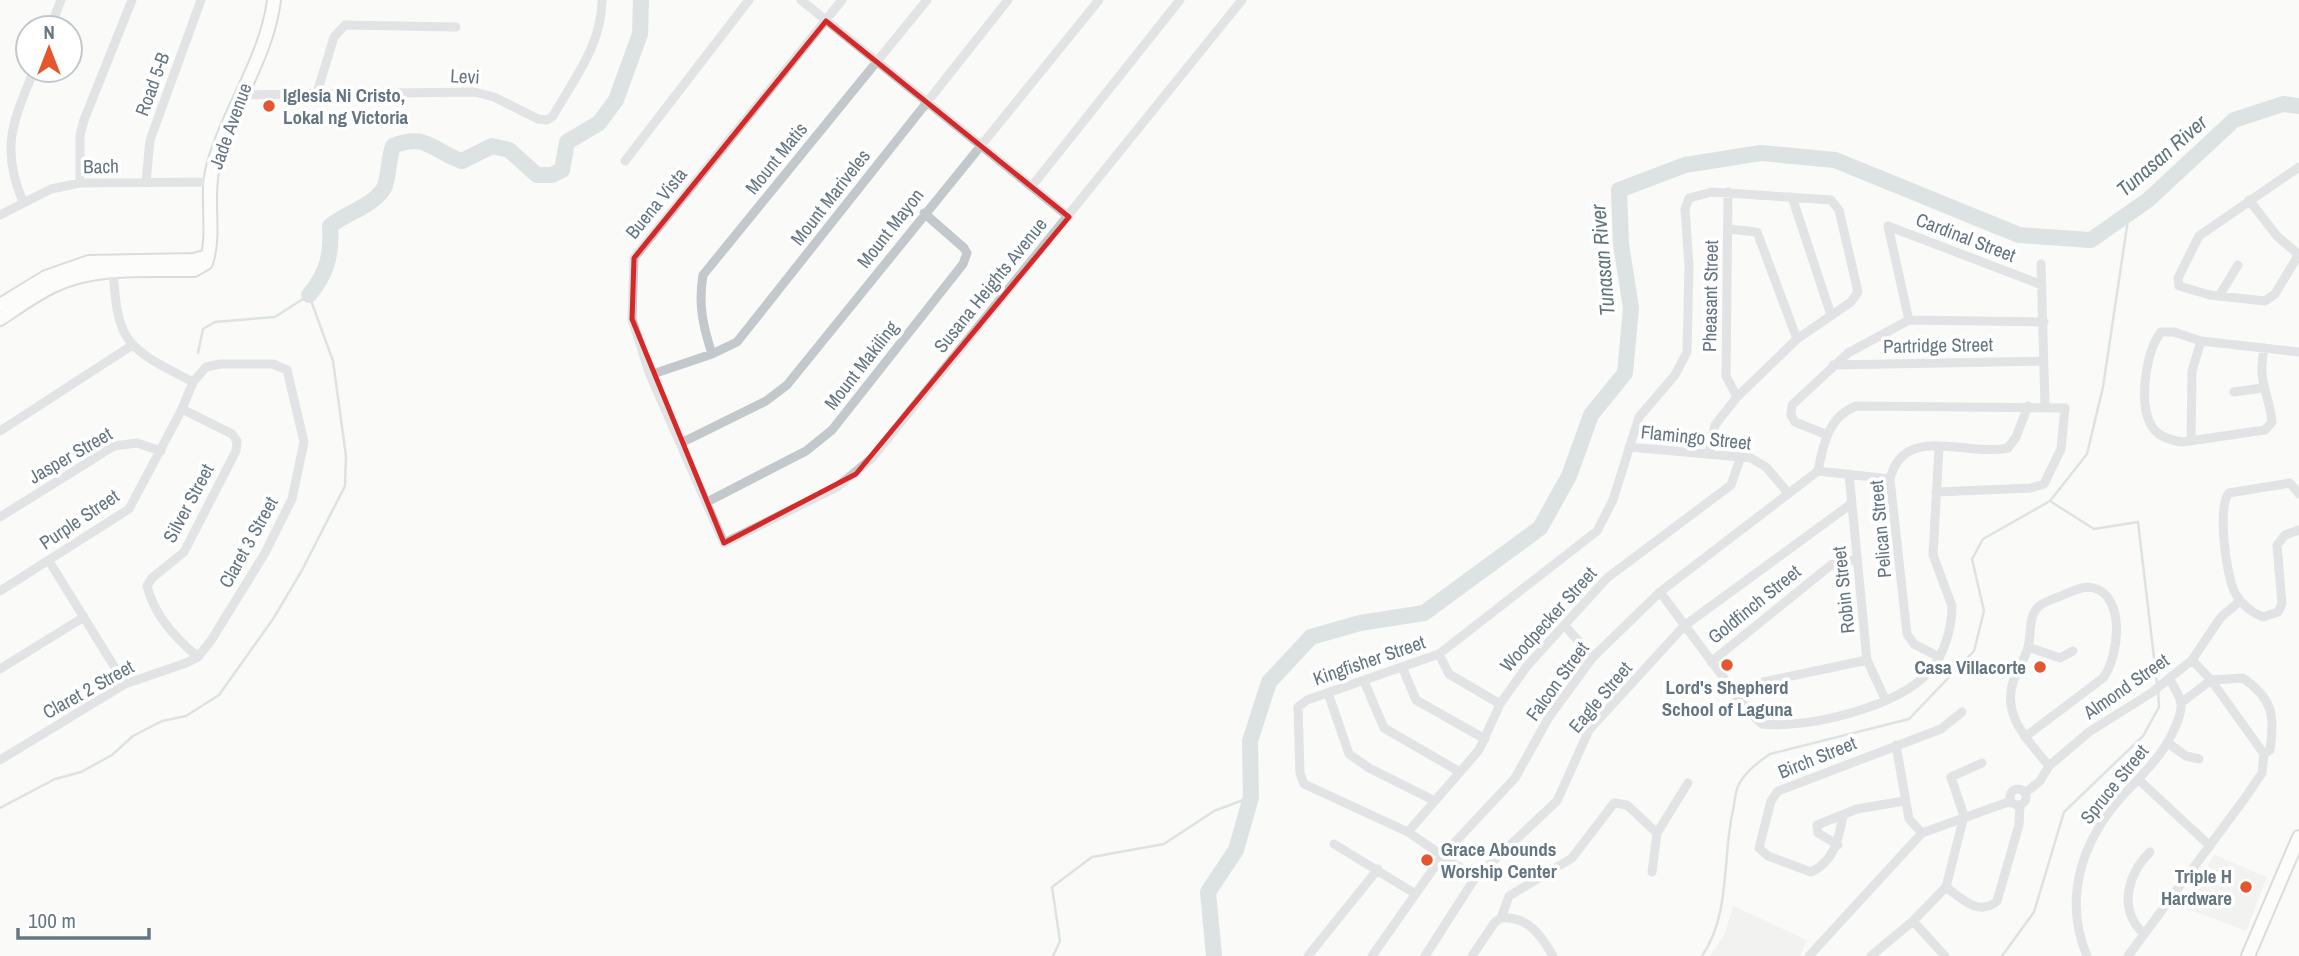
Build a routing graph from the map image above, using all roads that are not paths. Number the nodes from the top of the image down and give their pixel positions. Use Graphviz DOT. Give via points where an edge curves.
graph roads {
  1 [pos="132,0"];
  2 [pos="201,0"];
  3 [pos="274,0"];
  4 [pos="602,0"];
  5 [pos="749,0"];
  6 [pos="801,0"];
  7 [pos="842,0"];
  8 [pos="927,0"];
  9 [pos="1008,0"];
  10 [pos="1099,0"];
  11 [pos="1180,0"];
  12 [pos="1242,0"];
  13 [pos="826,20"];
  14 [pos="456,27"];
  15 [pos="877,63"];
  16 [pos="28,84"];
  17 [pos="240,95"];
  18 [pos="316,96"];
  19 [pos="927,102"];
  20 [pos="979,145"];
  21 [pos="625,161"];
  22 [pos="2299,167"];
  23 [pos="80,183"];
  24 [pos="146,183"];
  25 [pos="210,183"];
  26 [pos="1032,186"];
  27 [pos="1728,192"];
  28 [pos="1792,197"];
  29 [pos="2249,200"];
  30 [pos="23,202"];
  31 [pos="924,213"];
  32 [pos="0,215"];
  33 [pos="1069,217"];
  34 [pos="1728,229"];
  35 [pos="2299,255"];
  36 [pos="2040,264"];
  37 [pos="2238,265"];
  38 [pos="113,266"];
  39 [pos="2042,285"];
  40 [pos="2219,296"];
  41 [pos="0,305"];
  42 [pos="1831,315"];
  43 [pos="0,319"];
  44 [pos="1909,320"];
  45 [pos="2044,322"];
  46 [pos="1797,339"];
  47 [pos="2202,341"];
  48 [pos="131,346"];
  49 [pos="2264,348"];
  50 [pos="2299,352"];
  51 [pos="712,354"];
  52 [pos="2043,361"];
  53 [pos="1833,365"];
  54 [pos="650,375"];
  55 [pos="193,382"];
  56 [pos="2262,388"];
  57 [pos="2234,392"];
  58 [pos="1737,397"];
  59 [pos="2028,406"];
  60 [pos="2045,406"];
  61 [pos="182,409"];
  62 [pos="0,431"];
  63 [pos="1825,434"];
  64 [pos="2191,441"];
  65 [pos="681,443"];
  66 [pos="1629,447"];
  67 [pos="1939,447"];
  68 [pos="160,451"];
  69 [pos="1709,454"];
  70 [pos="1741,456"];
  71 [pos="1818,471"];
  72 [pos="1849,474"];
  73 [pos="1890,479"];
  74 [pos="1936,492"];
  75 [pos="1788,493"];
  76 [pos="2299,494"];
  77 [pos="708,502"];
  78 [pos="1851,504"];
  79 [pos="0,517"];
  80 [pos="2299,530"];
  81 [pos="724,543"];
  82 [pos="1857,559"];
  83 [pos="49,561"];
  84 [pos="0,591"];
  85 [pos="1660,592"];
  86 [pos="2240,601"];
  87 [pos="84,617"];
  88 [pos="1564,625"];
  89 [pos="1684,626"];
  90 [pos="2028,647"];
  91 [pos="2073,651"];
  92 [pos="1439,654"];
  93 [pos="198,657"];
  94 [pos="1593,657"];
  95 [pos="1939,657"];
  96 [pos="1867,660"];
  97 [pos="2192,660"];
  98 [pos="1711,662"];
  99 [pos="0,669"];
  100 [pos="1403,669"];
  101 [pos="2211,680"];
  102 [pos="1364,681"];
  103 [pos="2166,681"];
  104 [pos="125,684"];
  105 [pos="1328,693"];
  106 [pos="1736,696"];
  107 [pos="1885,699"];
  108 [pos="2181,703"];
  109 [pos="1500,704"];
  110 [pos="1962,712"];
  111 [pos="2025,737"];
  112 [pos="1485,739"];
  113 [pos="2168,743"];
  114 [pos="1896,745"];
  115 [pos="2264,754"];
  116 [pos="2199,759"];
  117 [pos="0,760"];
  118 [pos="1982,763"];
  119 [pos="2049,766"];
  120 [pos="1460,772"];
  121 [pos="2139,780"];
  122 [pos="1688,783"];
  123 [pos="2025,793"];
  124 [pos="1433,800"];
  125 [pos="1903,801"];
  126 [pos="2016,803"];
  127 [pos="1843,816"];
  128 [pos="1964,816"];
  129 [pos="1408,832"];
  130 [pos="1657,833"];
  131 [pos="1922,833"];
  132 [pos="2299,837"];
  133 [pos="1334,844"];
  134 [pos="1838,845"];
  135 [pos="2210,846"];
  136 [pos="2150,852"];
  137 [pos="1443,855"];
  138 [pos="1378,869"];
  139 [pos="1652,872"];
  140 [pos="1475,878"];
  141 [pos="1947,887"];
  142 [pos="1414,893"];
  143 [pos="1501,918"];
  144 [pos="1913,921"];
  145 [pos="2144,934"];
  146 [pos="1307,956"];
  147 [pos="1372,956"];
  148 [pos="1425,956"];
  149 [pos="1474,956"];
  150 [pos="1553,956"];
  151 [pos="1809,956"];
  152 [pos="1871,956"];
  153 [pos="1945,956"];
  154 [pos="2087,956"];
  155 [pos="2128,956"];
  156 [pos="2248,956"];
  1 -- 23 [label="street" via="84,120"];
  2 -- 24 [label="street, Road 5-B" via="150,140"];
  3 -- 17 [label="street, Jade Avenue" via="269,25"];
  4 -- 18 [label="street, Levi" via="596,42 547,120 474,92"];
  5 -- 21 [label="street"];
  6 -- 13 [label="street"];
  7 -- 13 [label="street, Buena Vista"];
  8 -- 15 [label="street, Mount Matis"];
  9 -- 19 [label="street, Mount Mariveles"];
  10 -- 20 [label="street, Mount Mayon"];
  11 -- 26 [label="street"];
  12 -- 33 [label="street, Susana Heights Avenue"];
  13 -- 15 [label="street"];
  13 -- 54 [label="street, Buena Vista" via="634,258 632,319"];
  14 -- 18 [label="street" via="345,25 334,37"];
  15 -- 19 [label="street"];
  15 -- 51 [label="street, Mount Matis" via="703,275 701,318"];
  16 -- 30 [label="street" via="14,120 10,146 10,174"];
  17 -- 18 [label="street, Levi"];
  17 -- 25 [label="street, Jade Avenue"];
  19 -- 20 [label="street"];
  19 -- 51 [label="street, Mount Mariveles" via="743,335"];
  20 -- 26 [label="street"];
  20 -- 31 [label="street, Mount Mayon"];
  22 -- 29 [label="street"];
  23 -- 24 [label="street, Bach"];
  23 -- 30 [label="street, Bach"];
  24 -- 25 [label="street, Bach"];
  25 -- 38 [label="street, Jade Avenue" via="208,256"];
  26 -- 33 [label="street"];
  27 -- 28 [label="street"];
  27 -- 34 [label="street, Pheasant Street"];
  27 -- 66 [label="street, Kingfisher Street" via="1689,198 1685,209 1687,352 1675,375 1639,417"];
  28 -- 42 [label="street"];
  28 -- 42 [label="street" via="1831,200 1838,205 1858,292"];
  29 -- 35 [label="street"];
  29 -- 40 [label="street" via="2199,236 2178,278 2182,289"];
  30 -- 32 [label="street, Bach"];
  31 -- 65 [label="street, Mount Mayon" via="787,385 766,401"];
  31 -- 77 [label="street, Mount Makiling" via="964,248 963,264 832,429 806,451"];
  33 -- 81 [label="street, Susana Heights Avenue" via="856,474"];
  34 -- 46 [label="street" via="1757,232"];
  34 -- 58 [label="street, Pheasant Street" via="1726,376"];
  35 -- 40 [label="street" via="2270,300"];
  36 -- 39 [label="street"];
  37 -- 40 [label="street"];
  38 -- 41 [label="street" via="67,268"];
  38 -- 43 [label="street" via="51,287"];
  38 -- 48 [label="street" via="118,318"];
  39 -- 44 [label="street, Cardinal Street" via="1888,226"];
  39 -- 45 [label="street"];
  42 -- 46 [label="street"];
  44 -- 45 [label="street"];
  44 -- 53 [label="street"];
  45 -- 52 [label="street"];
  46 -- 58 [label="street"];
  47 -- 49 [label="street"];
  47 -- 64 [label="street" via="2192,371"];
  47 -- 64 [label="street" via="2161,332 2148,364 2149,422 2168,440"];
  48 -- 55 [label="street"];
  48 -- 62 [label="street"];
  49 -- 50 [label="street"];
  49 -- 56 [label="street"];
  51 -- 54 [label="street, Mount Mariveles"];
  52 -- 53 [label="street, Partridge Street"];
  52 -- 60 [label="street"];
  53 -- 63 [label="street" via="1792,405 1795,422"];
  54 -- 65 [label="street, Buena Vista"];
  55 -- 61 [label="street, Purple Street"];
  55 -- 93 [label="street, Claret 3 Street" via="206,367 220,364 282,366 290,376 304,442 286,512"];
  56 -- 57 [label="street"];
  56 -- 64 [label="street" via="2270,427"];
  58 -- 69 [label="street" via="1715,425"];
  59 -- 60 [label="street"];
  59 -- 63 [label="street" via="1856,406"];
  59 -- 67 [label="street, Pelican Street" via="2008,448"];
  60 -- 74 [label="street" via="2065,408 2061,449 2044,484"];
  61 -- 68 [label="street, Purple Street"];
  61 -- 93 [label="street, Silver Street" via="232,434 237,441 184,552 147,586 168,628"];
  63 -- 71 [label="street"];
  65 -- 77 [label="street, Buena Vista"];
  66 -- 69 [label="street, Flamingo Street"];
  66 -- 92 [label="street, Kingfisher Street" via="1614,500 1597,531"];
  67 -- 73 [label="street, Pelican Street" via="1909,449 1896,461"];
  67 -- 74 [label="street"];
  68 -- 79 [label="street, Jasper Street" via="137,443 114,446"];
  68 -- 83 [label="street, Purple Street" via="129,509"];
  69 -- 70 [label="street, Flamingo Street"];
  70 -- 75 [label="street, Flamingo Street" via="1759,461"];
  70 -- 88 [label="street, Woodpecker Street" via="1729,487 1607,578"];
  71 -- 72 [label="street"];
  71 -- 75 [label="street, Falcon Street"];
  72 -- 73 [label="street"];
  72 -- 78 [label="street, Robin Street"];
  73 -- 95 [label="street, Pelican Street" via="1907,634 1914,644"];
  74 -- 95 [label="street" via="1933,555 1952,606"];
  75 -- 85 [label="street, Falcon Street"];
  76 -- 86 [label="street" via="2296,487 2284,482 2236,489 2225,497 2229,575"];
  77 -- 81 [label="street, Buena Vista"];
  78 -- 82 [label="street, Robin Street"];
  78 -- 89 [label="street, Eagle Street"];
  80 -- 86 [label="street" via="2285,535 2277,545 2278,612 2263,617"];
  82 -- 96 [label="street, Robin Street"];
  82 -- 98 [label="street, Goldfinch Street" via="1830,565"];
  83 -- 84 [label="street, Purple Street"];
  83 -- 87 [label="street"];
  85 -- 89 [label="street"];
  85 -- 94 [label="street, Falcon Street"];
  86 -- 97 [label="street, Almond Street" via="2221,617"];
  87 -- 99 [label="street"];
  87 -- 104 [label="street"];
  88 -- 94 [label="street"];
  88 -- 109 [label="street, Woodpecker Street"];
  89 -- 98 [label="street"];
  89 -- 140 [label="street, Eagle Street" via="1589,730 1557,801"];
  90 -- 91 [label="street" via="2060,658"];
  90 -- 111 [label="street" via="2010,694 2012,717"];
  90 -- 111 [label="street" via="2033,616 2044,602 2083,588 2096,589 2107,599 2118,631 2110,669"];
  92 -- 100 [label="street, Kingfisher Street"];
  92 -- 109 [label="street" via="1449,674"];
  93 -- 104 [label="street, Claret 2 Street"];
  94 -- 137 [label="street, Falcon Street" via="1549,717 1515,778"];
  95 -- 107 [label="street" via="1921,680"];
  96 -- 106 [label="street" via="1763,682"];
  96 -- 107 [label="street, Robin Street"];
  97 -- 101 [label="street"];
  97 -- 103 [label="street, Almond Street"];
  98 -- 106 [label="street"];
  100 -- 102 [label="street, Kingfisher Street"];
  100 -- 112 [label="street" via="1416,700"];
  101 -- 108 [label="street"];
  101 -- 115 [label="street"];
  101 -- 115 [label="street" via="2243,678 2264,693 2272,715 2270,750"];
  102 -- 105 [label="street, Kingfisher Street"];
  102 -- 120 [label="street" via="1384,728"];
  103 -- 108 [label="street"];
  103 -- 119 [label="street, Almond Street" via="2098,726"];
  104 -- 117 [label="street, Claret 2 Street"];
  105 -- 124 [label="street" via="1349,754"];
  105 -- 129 [label="street, Kingfisher Street" via="1307,700 1297,713 1304,784"];
  106 -- 107 [label="street" via="1762,724 1847,716"];
  108 -- 113 [label="street, Spruce Street"];
  109 -- 112 [label="street, Woodpecker Street"];
  110 -- 114 [label="street, Birch Street" via="1941,729"];
  111 -- 119 [label="street"];
  112 -- 120 [label="street, Woodpecker Street"];
  113 -- 116 [label="street"];
  113 -- 121 [label="street, Spruce Street"];
  114 -- 125 [label="street"];
  114 -- 134 [label="street, Birch Street" via="1774,795 1758,843 1762,852 1811,872"];
  115 -- 135 [label="street" via="2262,773"];
  118 -- 128 [label="street" via="1951,777"];
  119 -- 123 [label="street, Almond Street"];
  120 -- 124 [label="street, Woodpecker Street"];
  121 -- 135 [label="street"];
  121 -- 154 [label="street, Spruce Street" via="2106,817 2078,872 2077,922"];
  122 -- 130 [label="street"];
  123 -- 126 [label="street" via="2025,800"];
  123 -- 126 [label="street" via="2016,790 2011,794"];
  124 -- 129 [label="street, Woodpecker Street"];
  125 -- 127 [label="street"];
  125 -- 131 [label="street" via="1912,824"];
  126 -- 128 [label="street"];
  126 -- 141 [label="street" via="2019,825 1997,901 1978,907"];
  127 -- 134 [label="street"];
  127 -- 134 [label="street" via="1821,822 1816,829"];
  128 -- 131 [label="street"];
  128 -- 141 [label="street"];
  129 -- 137 [label="street, Kingfisher Street"];
  130 -- 139 [label="street"];
  130 -- 143 [label="street" via="1627,805 1614,803 1572,859 1509,896"];
  131 -- 151 [label="street"];
  132 -- 156 [label="street"];
  133 -- 138 [label="street"];
  135 -- 145 [label="street"];
  136 -- 145 [label="street" via="2135,871 2128,899 2132,920"];
  137 -- 140 [label="street, Kingfisher Street"];
  137 -- 142 [label="street, Falcon Street"];
  138 -- 142 [label="street"];
  138 -- 146 [label="street"];
  140 -- 148 [label="street, Eagle Street"];
  141 -- 144 [label="street"];
  142 -- 147 [label="street, Falcon Street"];
  143 -- 149 [label="street"];
  143 -- 150 [label="street" via="1536,929"];
  144 -- 152 [label="street"];
  144 -- 153 [label="street"];
  145 -- 155 [label="street"];
}
